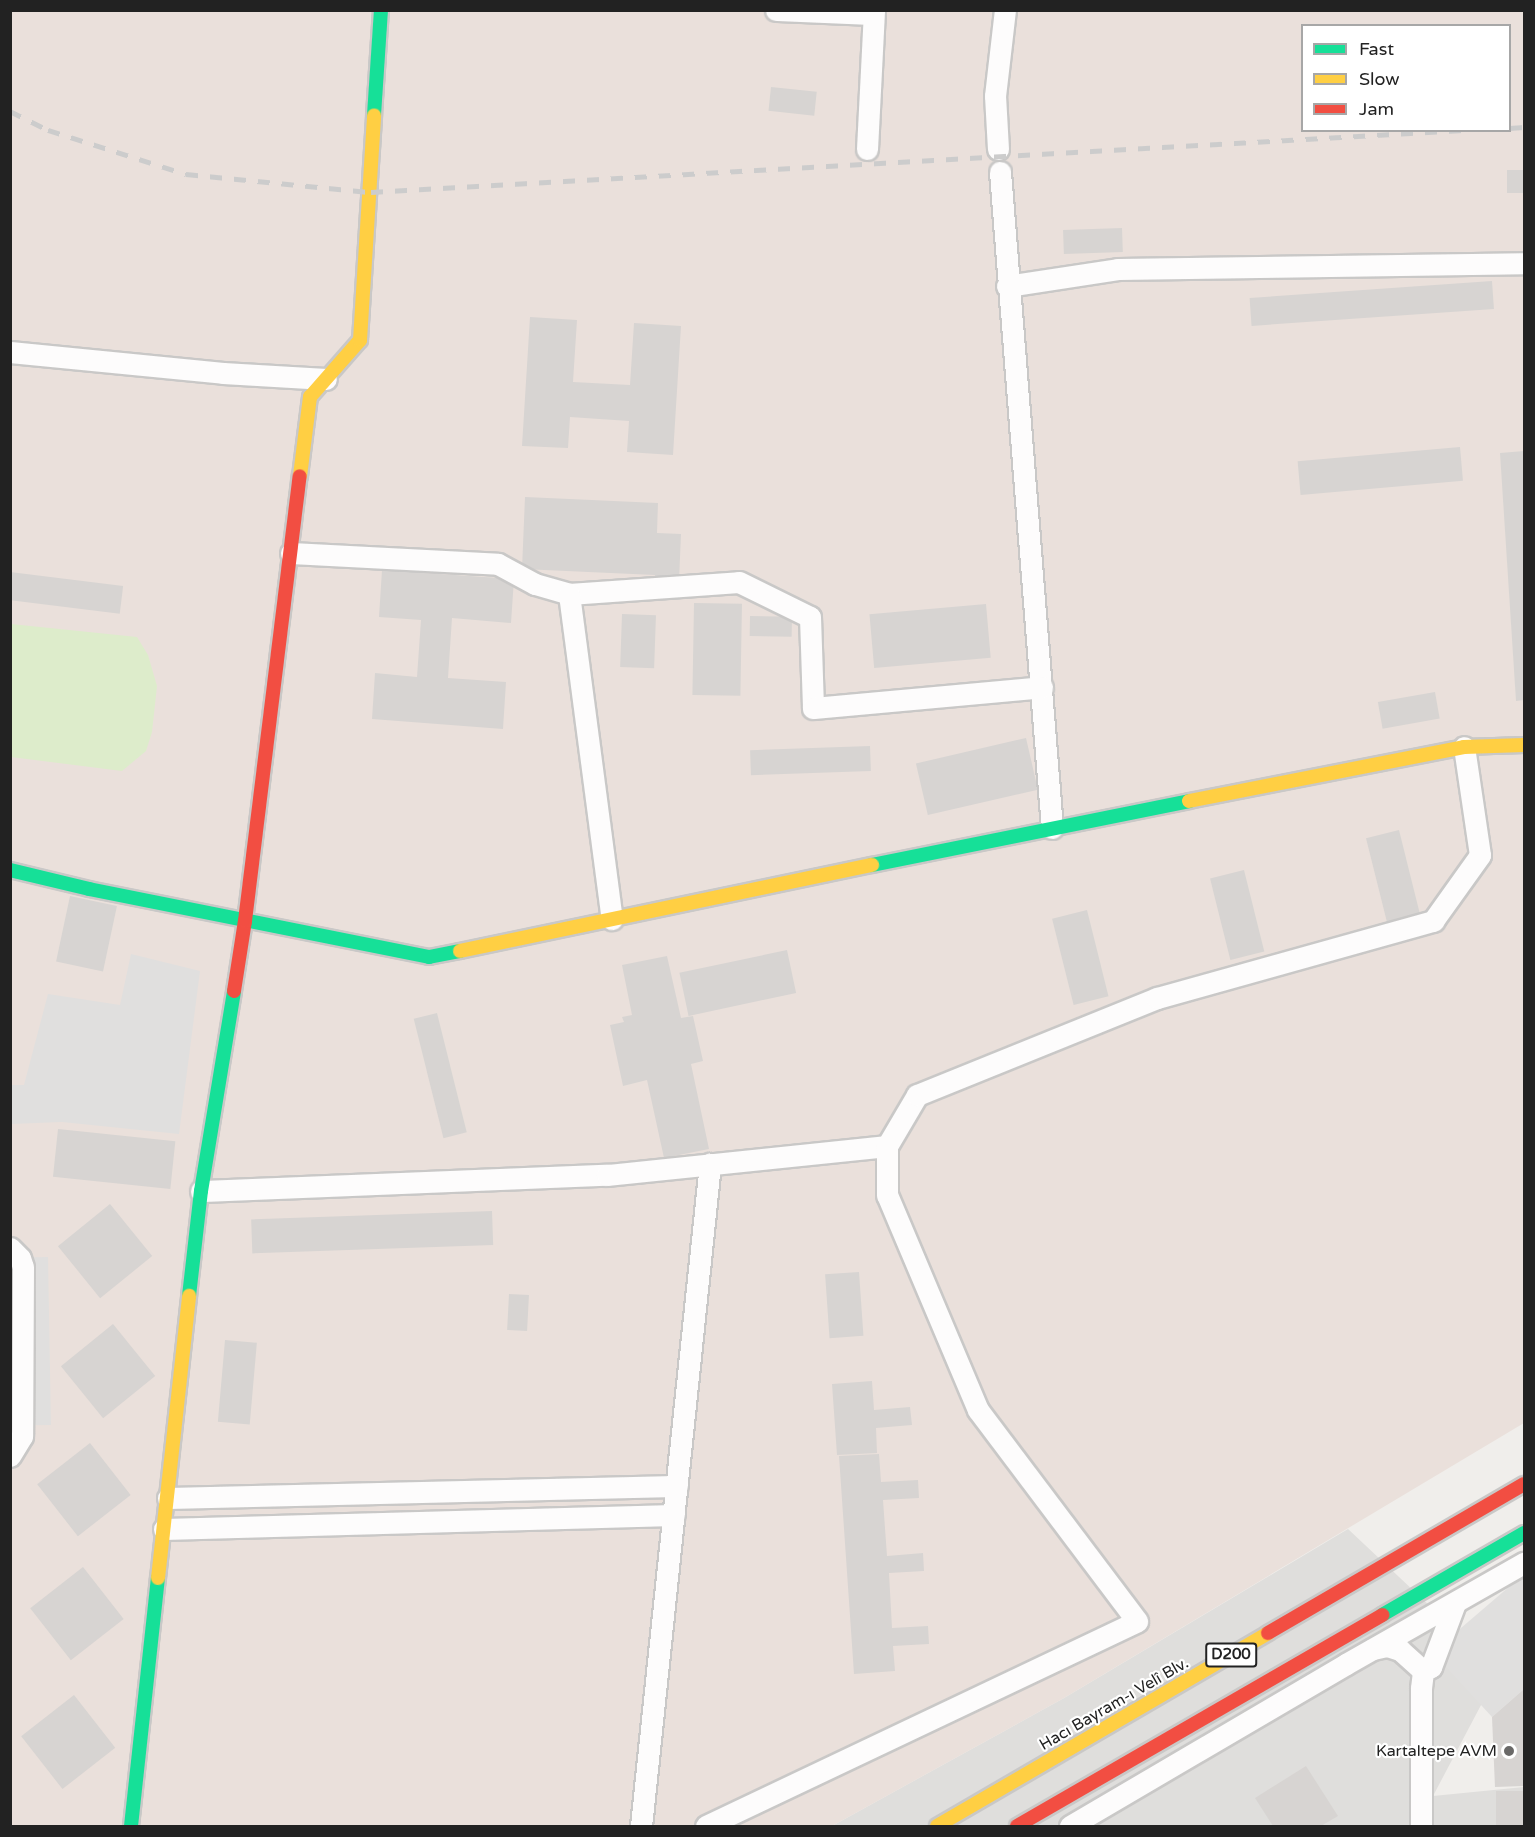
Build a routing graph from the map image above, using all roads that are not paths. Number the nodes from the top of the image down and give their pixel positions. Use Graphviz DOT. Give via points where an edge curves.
graph roads {
  1 [pos="381,10"];
  2 [pos="776,10"];
  3 [pos="1005,10"];
  4 [pos="874,12"];
  5 [pos="867,149"];
  6 [pos="998,149"];
  7 [pos="1000,172"];
  8 [pos="1524,263"];
  9 [pos="1007,286"];
  10 [pos="10,352"];
  11 [pos="326,379"];
  12 [pos="291,554"];
  13 [pos="569,594"];
  14 [pos="1041,687"];
  15 [pos="1524,745"];
  16 [pos="1464,747"];
  17 [pos="1052,828"];
  18 [pos="10,870"];
  19 [pos="612,919"];
  20 [pos="245,921"];
  21 [pos="887,1146"];
  22 [pos="710,1164"];
  23 [pos="201,1191"];
  24 [pos="10,1248"];
  25 [pos="10,1456"];
  26 [pos="1524,1484"];
  27 [pos="677,1486"];
  28 [pos="168,1498"];
  29 [pos="674,1515"];
  30 [pos="164,1529"];
  31 [pos="1524,1533"];
  32 [pos="1524,1563"];
  33 [pos="1455,1603"];
  34 [pos="1372,1649"];
  35 [pos="1423,1671"];
  36 [pos="131,1827"];
  37 [pos="641,1827"];
  38 [pos="706,1827"];
  39 [pos="937,1827"];
  40 [pos="1017,1827"];
  41 [pos="1070,1827"];
  42 [pos="1420,1827"];
  1 -- 11 [label="main road" via="360,340"];
  2 -- 4 [label="street"];
  3 -- 6 [label="street" via="995,96"];
  4 -- 5 [label="street"];
  7 -- 9 [label="street"];
  8 -- 9 [label="street" via="1118,269"];
  9 -- 14 [label="street"];
  10 -- 11 [label="street"];
  11 -- 12 [label="main road" via="310,397"];
  12 -- 13 [label="street" via="498,564 535,584"];
  12 -- 20 [label="main road"];
  13 -- 14 [label="street" via="739,582 810,617 813,708"];
  13 -- 19 [label="street"];
  14 -- 17 [label="street"];
  15 -- 16 [label="main road"];
  16 -- 17 [label="main road"];
  16 -- 21 [label="street" via="1479,855 1433,921 1157,998 917,1095"];
  17 -- 19 [label="main road"];
  18 -- 20 [label="main road"];
  19 -- 20 [label="main road" via="429,957"];
  20 -- 23 [label="main road"];
  21 -- 22 [label="street"];
  21 -- 38 [label="street" via="887,1195 978,1410 1137,1621"];
  22 -- 23 [label="street" via="607,1175"];
  22 -- 27 [label="street"];
  23 -- 28 [label="main road"];
  24 -- 25 [label="street" via="23,1267 22,1436"];
  26 -- 39 [label="main road, Hacı Bayram-ı Velî Blv. / D200"];
  27 -- 28 [label="street"];
  27 -- 29 [label="street"];
  28 -- 30 [label="main road"];
  29 -- 30 [label="street"];
  29 -- 37 [label="street"];
  30 -- 36 [label="main road"];
  31 -- 40 [label="main road, D200"];
  32 -- 33 [label="street"];
  33 -- 34 [label="street"];
  33 -- 35 [label="street" via="1431,1667"];
  34 -- 35 [label="street" via="1387,1646 1400,1650"];
  34 -- 41 [label="street"];
  35 -- 42 [label="street"];
}
